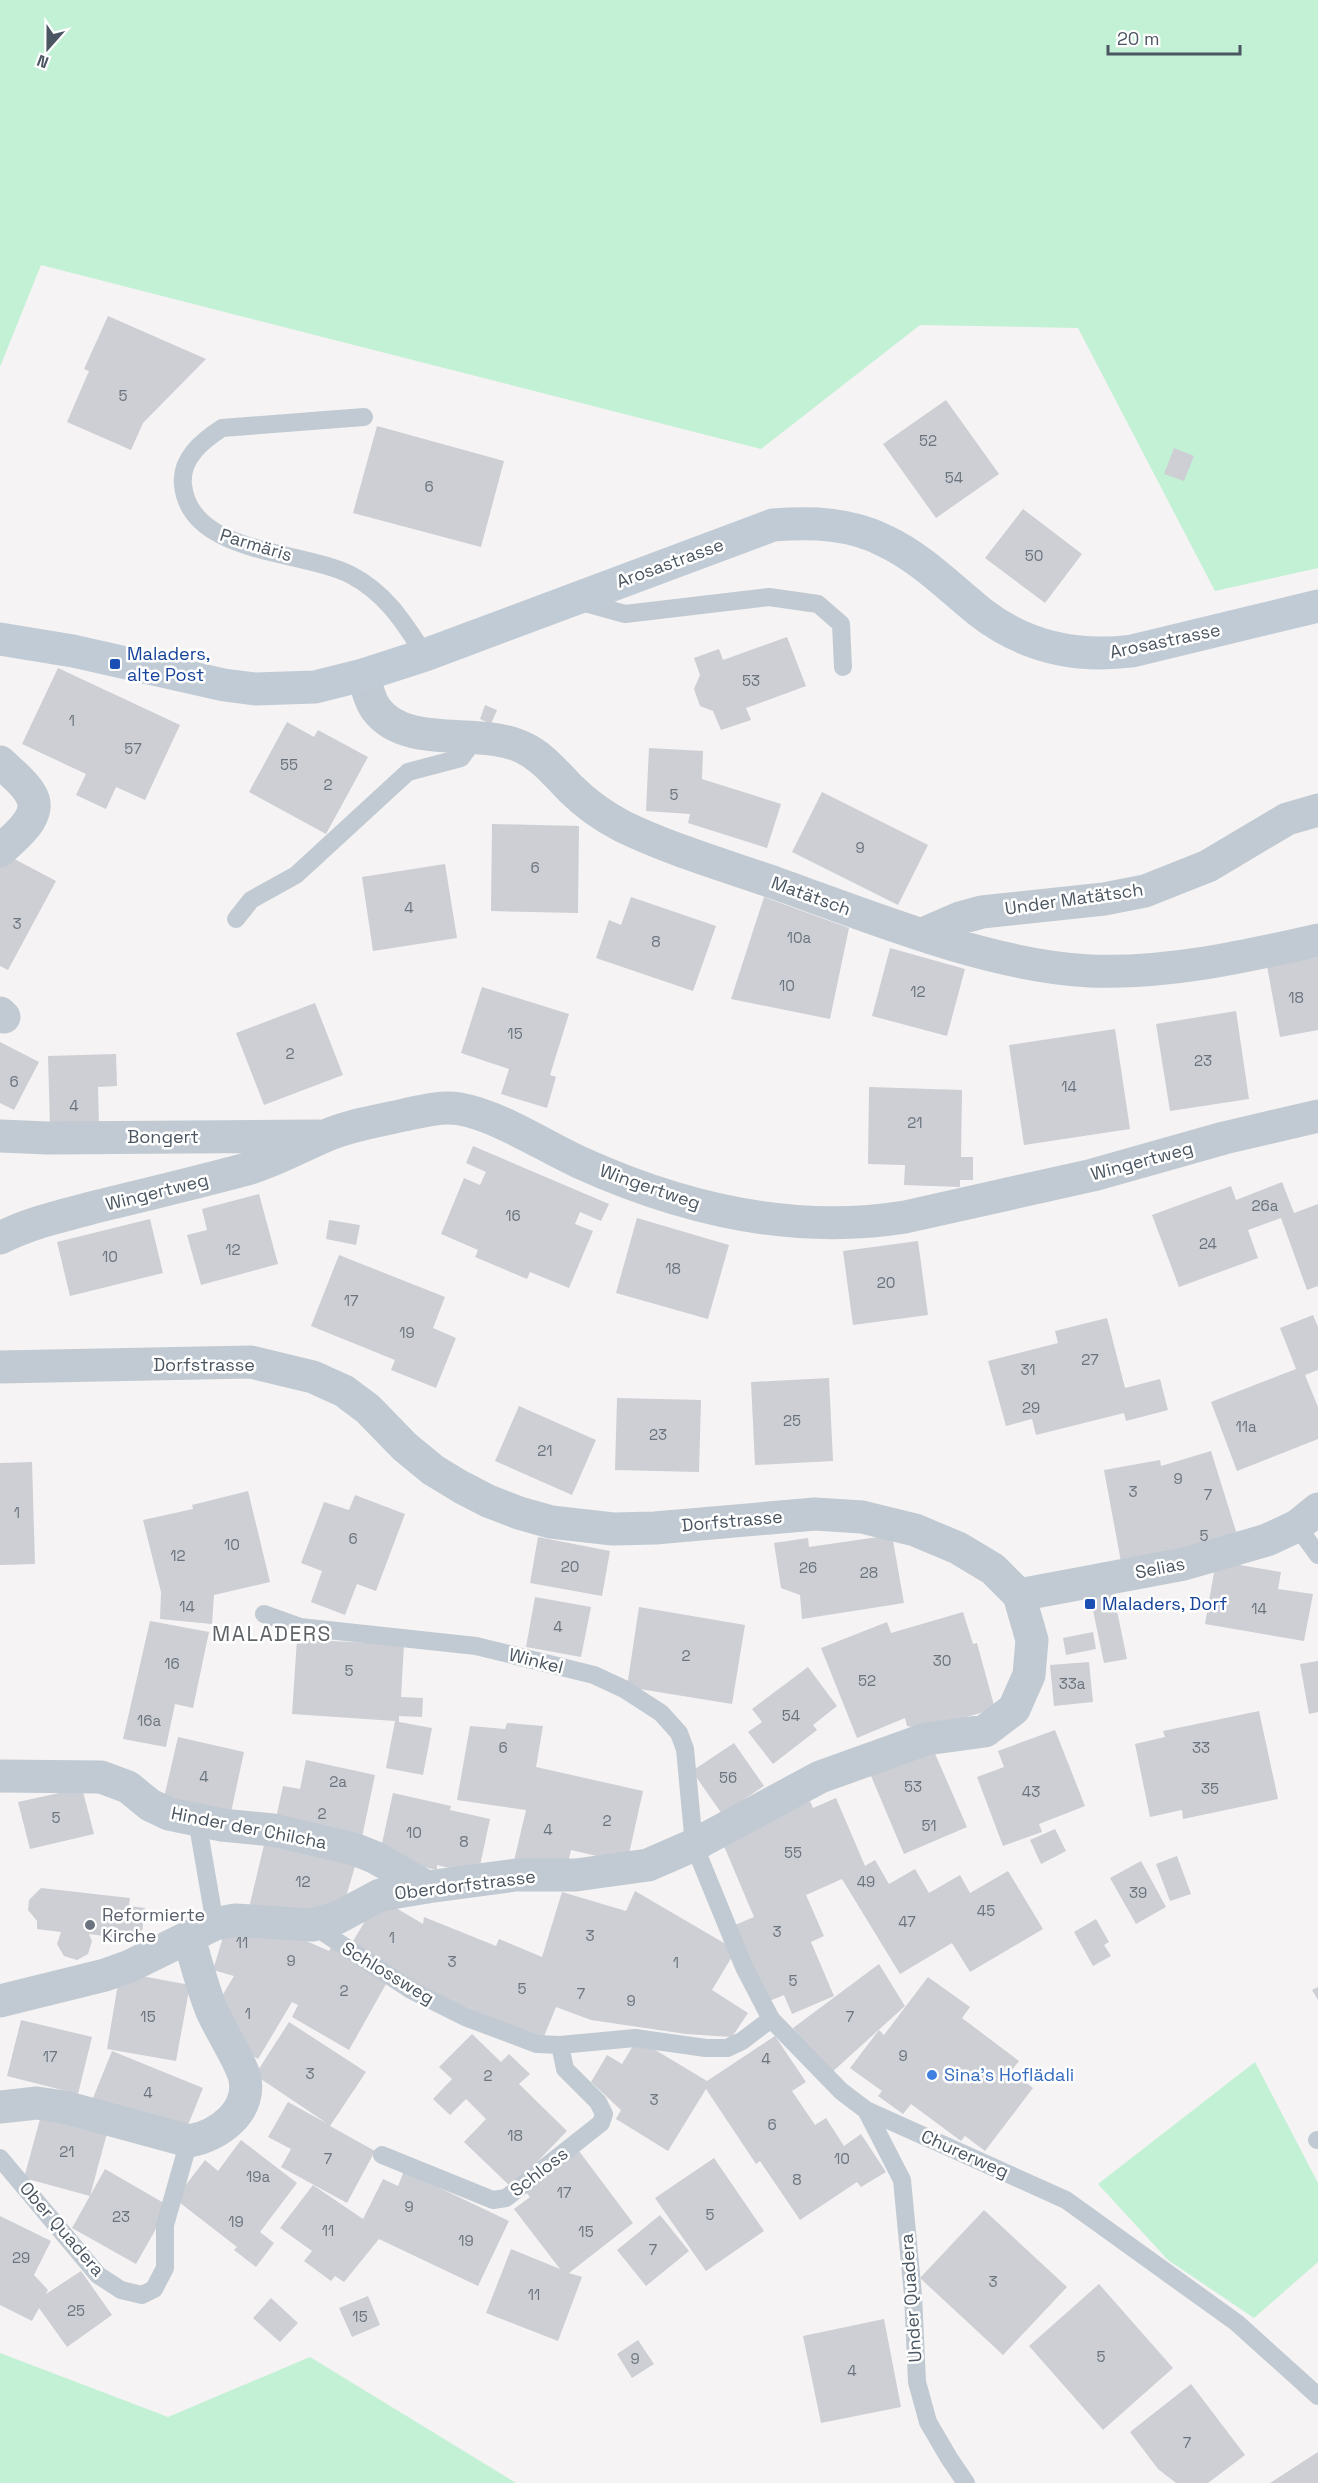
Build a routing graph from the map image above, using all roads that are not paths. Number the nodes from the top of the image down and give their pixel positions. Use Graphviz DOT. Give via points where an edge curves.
graph roads {
  1 [pos="364,417"];
  2 [pos="570,599"];
  3 [pos="1318,606"];
  4 [pos="0,639"];
  5 [pos="424,655"];
  6 [pos="843,667"];
  7 [pos="363,675"];
  8 [pos="477,736"];
  9 [pos="0,762"];
  10 [pos="1318,810"];
  11 [pos="0,851"];
  12 [pos="236,919"];
  13 [pos="923,934"];
  14 [pos="1318,940"];
  15 [pos="1318,1116"];
  16 [pos="0,1136"];
  17 [pos="326,1136"];
  18 [pos="0,1238"];
  19 [pos="0,1367"];
  20 [pos="1307,1517"];
  21 [pos="1318,1556"];
  22 [pos="1019,1595"];
  23 [pos="264,1614"];
  24 [pos="0,1776"];
  25 [pos="197,1820"];
  26 [pos="694,1845"];
  27 [pos="427,1887"];
  28 [pos="312,1925"];
  29 [pos="202,1931"];
  30 [pos="0,2001"];
  31 [pos="771,2019"];
  32 [pos="560,2045"];
  33 [pos="0,2107"];
  34 [pos="866,2110"];
  35 [pos="189,2141"];
  36 [pos="382,2155"];
  37 [pos="0,2158"];
  38 [pos="1318,2396"];
  39 [pos="966,2483"];
  1 -- 5 [label="lane, Parmäris" via="222,429 205,439 189,458 182,477 184,496 210,530 234,541 350,575 373,590 395,609"];
  2 -- 3 [label="main road, Arosastrasse" via="773,525 800,523 854,529 884,540 923,564 997,624 1037,644 1071,652 1132,651"];
  2 -- 5 [label="main road, Arosastrasse"];
  2 -- 6 [label="lane" via="626,614 769,597 818,604 841,624"];
  4 -- 7 [label="main road, Arosastrasse" via="255,689 315,687"];
  5 -- 7 [label="main road, Arosastrasse"];
  7 -- 8 [label="street, Matätsch" via="374,707 390,723 423,734"];
  8 -- 12 [label="lane" via="462,758 408,772 296,875 251,900"];
  8 -- 13 [label="street, Matätsch" via="513,743 534,753 581,799 621,825"];
  9 -- 11 [label="street" via="31,794 34,814"];
  10 -- 13 [label="street, Under Matätsch" via="1287,819 1208,866 1145,891 982,912"];
  13 -- 14 [label="street, Matätsch" via="1043,965 1108,971 1227,960"];
  15 -- 17 [label="street, Wingertweg" via="1044,1187 905,1217 846,1224 774,1220 685,1200 592,1167 489,1118 456,1108 424,1110"];
  16 -- 17 [label="street, Bongert"];
  17 -- 18 [label="street, Wingertweg" via="268,1162 50,1218"];
  19 -- 22 [label="street, Dorfstrasse" via="251,1362 282,1368 344,1391 434,1470 488,1502 519,1513 551,1522 613,1529 815,1514 862,1516 915,1530 958,1548 993,1569"];
  20 -- 21 [label="lane, Selias"];
  20 -- 22 [label="street, Selias" via="1267,1540 1184,1564"];
  22 -- 26 [label="street, Dorfstrasse" via="1032,1640 1029,1675 1014,1709 985,1731 926,1739 820,1776"];
  23 -- 26 [label="lane, Winkel" via="300,1627 476,1646 594,1675 624,1689 662,1713 679,1733 685,1749"];
  24 -- 25 [label="street, Hinder der Chilcha" via="101,1777 128,1787 150,1806"];
  25 -- 27 [label="street, Hinder der Chilcha" via="273,1830 354,1849"];
  25 -- 29 [label="lane"];
  26 -- 27 [label="street, Oberdorfstrasse" via="648,1865 576,1875 516,1875"];
  26 -- 31 [label="lane, Churerweg" via="744,1967"];
  27 -- 28 [label="street, Oberdorfstrasse" via="380,1895 337,1918"];
  28 -- 29 [label="street, Oberdorfstrasse" via="235,1920"];
  28 -- 32 [label="lane, Schlossweg" via="411,1990 465,2017 537,2044"];
  29 -- 30 [label="street, Oberdorfstrasse" via="105,1975"];
  29 -- 35 [label="street" via="205,1995 244,2076 244,2097 235,2117 220,2131"];
  31 -- 32 [label="lane" via="727,2048 635,2038"];
  31 -- 34 [label="lane, Churerweg" via="841,2091"];
  32 -- 36 [label="lane, Schloss" via="565,2069 598,2102 604,2114 602,2123 506,2198 494,2200"];
  33 -- 35 [label="street" via="37,2103 64,2107"];
  34 -- 38 [label="lane, Churerweg" via="1066,2200 1237,2323"];
  34 -- 39 [label="lane, Under Quadera" via="902,2180 917,2382 928,2422"];
  35 -- 37 [label="lane, Ober Quadera" via="165,2224 165,2268 154,2289 142,2295 121,2290 98,2275"];
}
